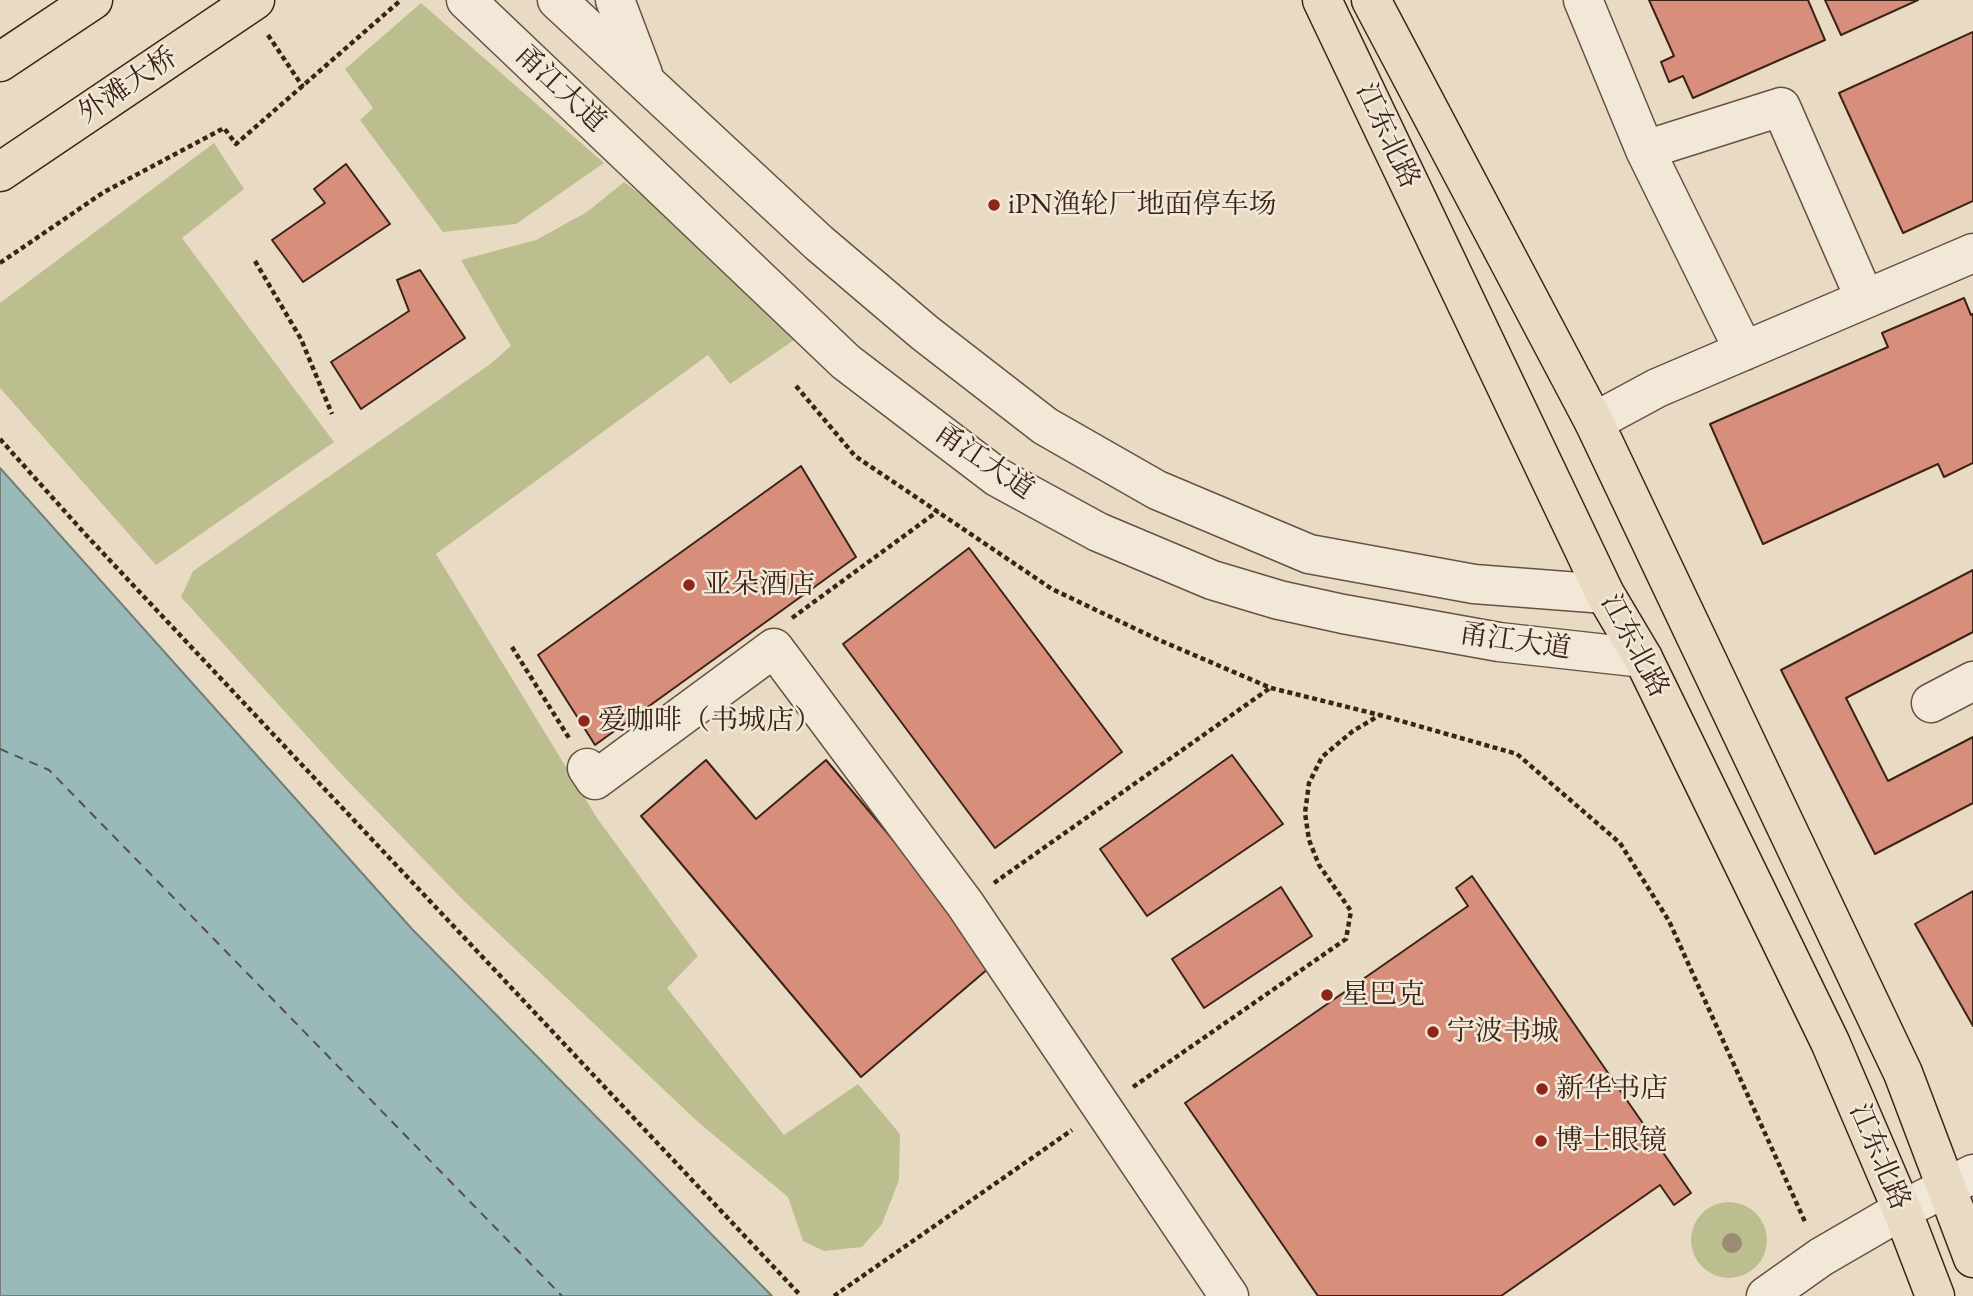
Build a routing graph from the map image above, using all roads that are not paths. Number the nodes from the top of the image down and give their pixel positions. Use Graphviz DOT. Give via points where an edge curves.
graph roads {
  1 [pos="93,0"];
  2 [pos="255,0"];
  3 [pos="466,0"];
  4 [pos="557,0"];
  5 [pos="615,0"];
  6 [pos="1322,0"];
  7 [pos="1371,0"];
  8 [pos="1583,0"];
  9 [pos="0,62"];
  10 [pos="646,82"];
  11 [pos="1645,150"];
  12 [pos="0,172"];
  13 [pos="1973,253"];
  14 [pos="1865,299"];
  15 [pos="1744,351"];
  16 [pos="1594,422"];
  17 [pos="1605,594"];
  18 [pos="1643,658"];
  19 [pos="1973,681"];
  20 [pos="1931,703"];
  21 [pos="587,768"];
  22 [pos="1959,1181"];
  23 [pos="1902,1210"];
  24 [pos="1973,1258"];
  25 [pos="1229,1296"];
  26 [pos="1766,1296"];
  27 [pos="1934,1296"];
  1 -- 9 [label="main road"];
  2 -- 12 [label="main road, 外滩大桥"];
  3 -- 18 [label="street, 甬江大道" via="846,362 1009,483 1098,533 1212,580 1279,600 1499,642"];
  4 -- 10 [label="street, 甬江大道"];
  5 -- 10 [label="street"];
  6 -- 17 [label="main road, 江东北路"];
  7 -- 16 [label="main road, 江东北路"];
  8 -- 11 [label="street"];
  10 -- 17 [label="street, 甬江大道" via="925,333 1045,425 1157,490 1309,554 1474,584"];
  11 -- 14 [label="street" via="1781,107"];
  11 -- 15 [label="street"];
  13 -- 14 [label="street"];
  14 -- 15 [label="street"];
  15 -- 16 [label="street" via="1657,388"];
  16 -- 22 [label="main road, 江东北路" via="1903,1073"];
  17 -- 18 [label="main road, 江东北路"];
  18 -- 23 [label="main road, 江东北路" via="1830,1042"];
  19 -- 20 [label="street"];
  21 -- 25 [label="street" via="595,780 774,648 965,904"];
  22 -- 23 [label="street"];
  22 -- 24 [label="main road, 江东北路"];
  23 -- 26 [label="street" via="1821,1257"];
  23 -- 27 [label="main road, 江东北路"];
}
